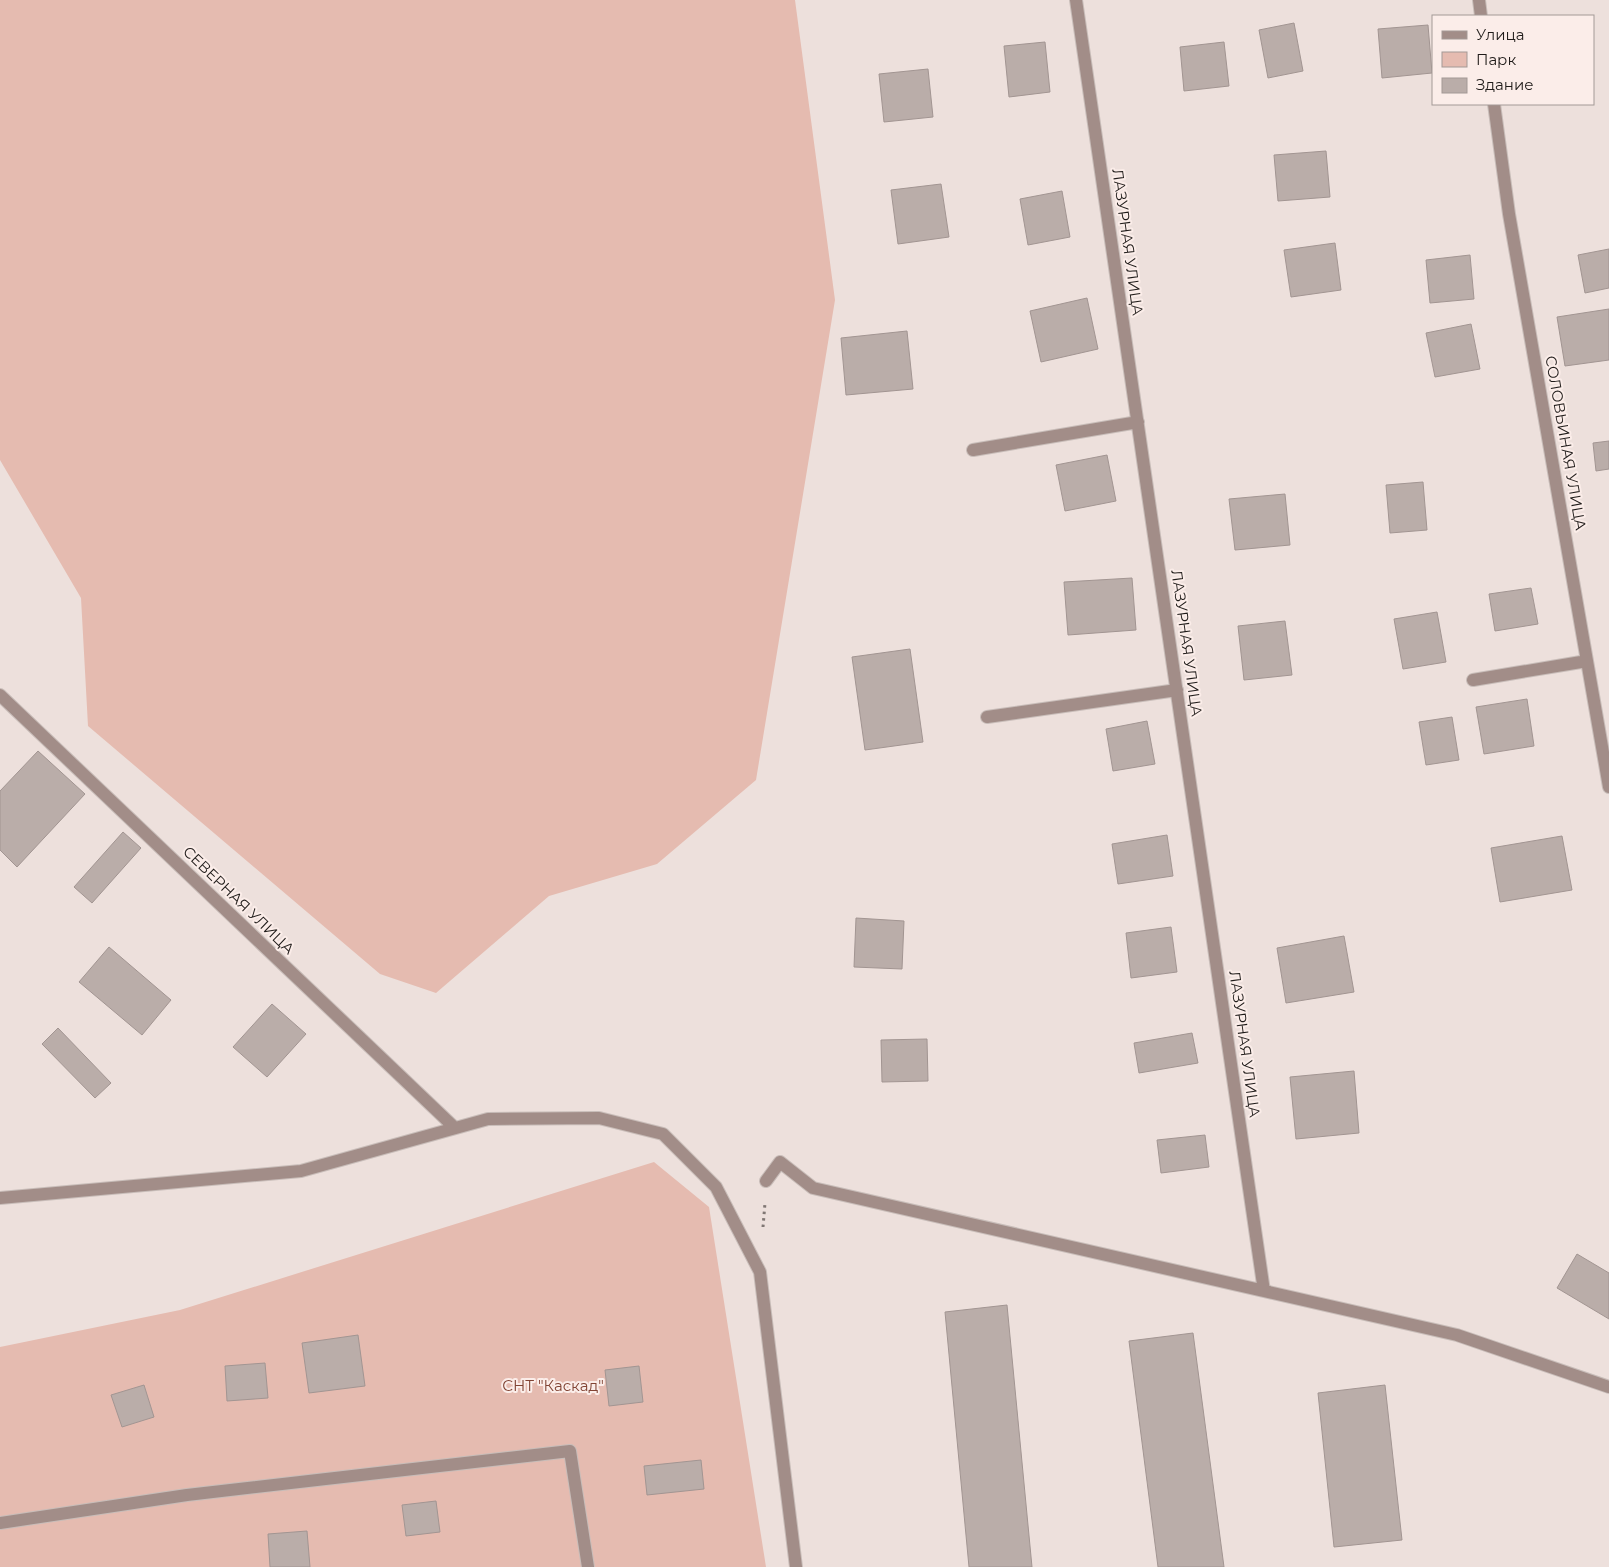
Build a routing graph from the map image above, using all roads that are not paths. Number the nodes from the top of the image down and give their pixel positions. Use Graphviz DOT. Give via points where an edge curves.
graph roads {
  1 [pos="1076,0"];
  2 [pos="1479,0"];
  3 [pos="1481,15"];
  4 [pos="1494,105"];
  5 [pos="1138,422"];
  6 [pos="973,450"];
  7 [pos="1587,661"];
  8 [pos="1473,680"];
  9 [pos="1177,690"];
  10 [pos="0,695"];
  11 [pos="987,717"];
  12 [pos="1609,787"];
  13 [pos="455,1128"];
  14 [pos="766,1181"];
  15 [pos="0,1198"];
  16 [pos="1264,1291"];
  17 [pos="1609,1387"];
  18 [pos="0,1523"];
  19 [pos="588,1567"];
  20 [pos="796,1567"];
  1 -- 5 [label="street, ЛАЗУРНАЯ УЛИЦА"];
  2 -- 3 [label="street"];
  4 -- 7 [label="street, СОЛОВЬИНАЯ УЛИЦА" via="1509,214"];
  5 -- 6 [label="street"];
  5 -- 9 [label="street, ЛАЗУРНАЯ УЛИЦА"];
  7 -- 8 [label="street"];
  7 -- 12 [label="street, СОЛОВЬИНАЯ УЛИЦА"];
  9 -- 11 [label="street"];
  9 -- 16 [label="street, ЛАЗУРНАЯ УЛИЦА"];
  10 -- 13 [label="street, СЕВЕРНАЯ УЛИЦА"];
  13 -- 15 [label="street" via="301,1170"];
  13 -- 20 [label="street" via="488,1119 599,1118 663,1134 716,1186 760,1272"];
  14 -- 16 [label="street" via="780,1162 813,1188"];
  16 -- 17 [label="street" via="1457,1335"];
  18 -- 19 [label="street" via="186,1495 570,1451"];
}
